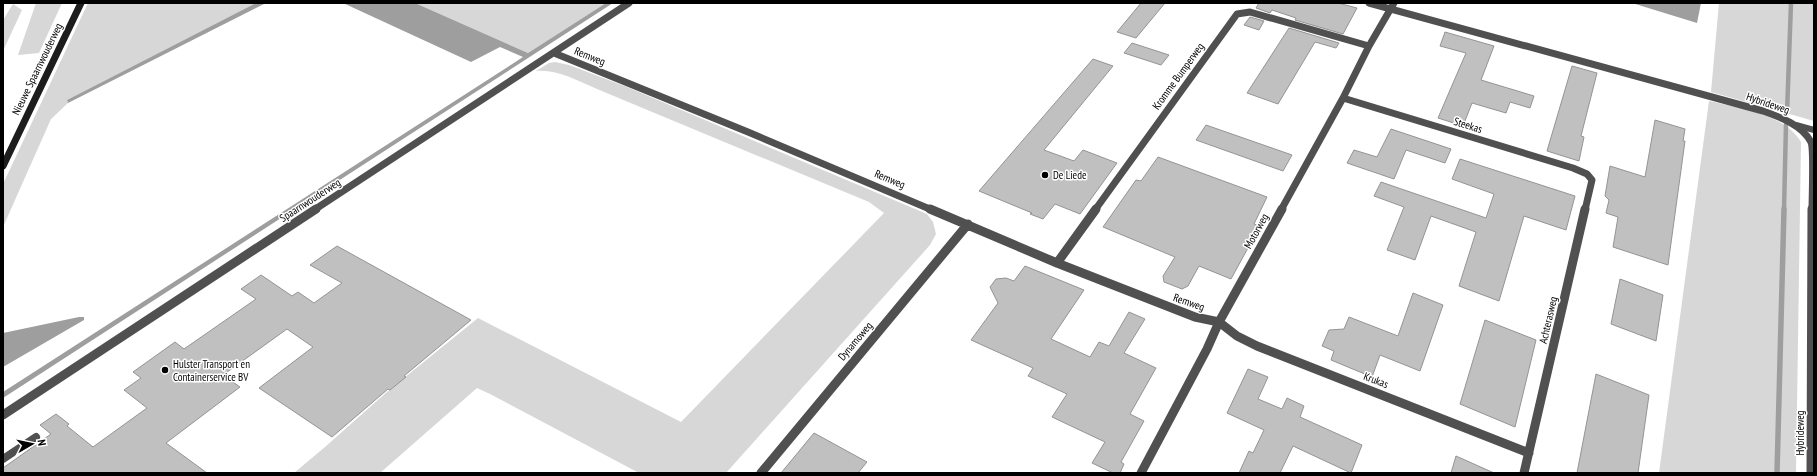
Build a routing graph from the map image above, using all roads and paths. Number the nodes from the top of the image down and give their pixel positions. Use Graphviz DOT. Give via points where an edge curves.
graph roads {
  1 [pos="81,3"];
  2 [pos="629,3"];
  3 [pos="1369,3"];
  4 [pos="1393,6"];
  5 [pos="1369,46"];
  6 [pos="554,53"];
  7 [pos="1343,98"];
  8 [pos="1796,126"];
  9 [pos="1814,130"];
  10 [pos="3,166"];
  11 [pos="1587,174"];
  12 [pos="968,224"];
  13 [pos="1057,263"];
  14 [pos="1219,322"];
  15 [pos="3,415"];
  16 [pos="36,437"];
  17 [pos="1528,453"];
  18 [pos="3,459"];
  19 [pos="761,473"];
  20 [pos="1141,473"];
  21 [pos="1524,473"];
  22 [pos="1811,473"];
  1 -- 10 [label="street, Nieuwe Spaarnwouderweg"];
  2 -- 6 [label="street, Spaarnwouderweg"];
  3 -- 4 [label="street, Hybrideweg"];
  4 -- 5 [label="street, Motorweg"];
  4 -- 8 [label="street, Hybrideweg" via="1763,111"];
  5 -- 7 [label="street, Motorweg"];
  5 -- 13 [label="street, Kromme Bumperweg" via="1250,12 1237,14"];
  6 -- 12 [label="street, Remweg"];
  6 -- 15 [label="street, Spaarnwouderweg"];
  7 -- 11 [label="street, Steekas"];
  7 -- 14 [label="street, Motorweg"];
  8 -- 9 [label="lane"];
  8 -- 22 [label="street, Hybrideweg" via="1807,135 1812,144"];
  11 -- 17 [label="street, Achterasweg" via="1592,180"];
  12 -- 13 [label="street, Remweg"];
  12 -- 19 [label="street, Dynamoweg"];
  13 -- 14 [label="street, Remweg" via="1195,317"];
  14 -- 17 [label="street, Krukas" via="1237,336 1257,346"];
  14 -- 20 [label="street, Motorweg"];
  16 -- 18 [label="lane"];
  17 -- 21 [label="street, Achterasweg"];
}
